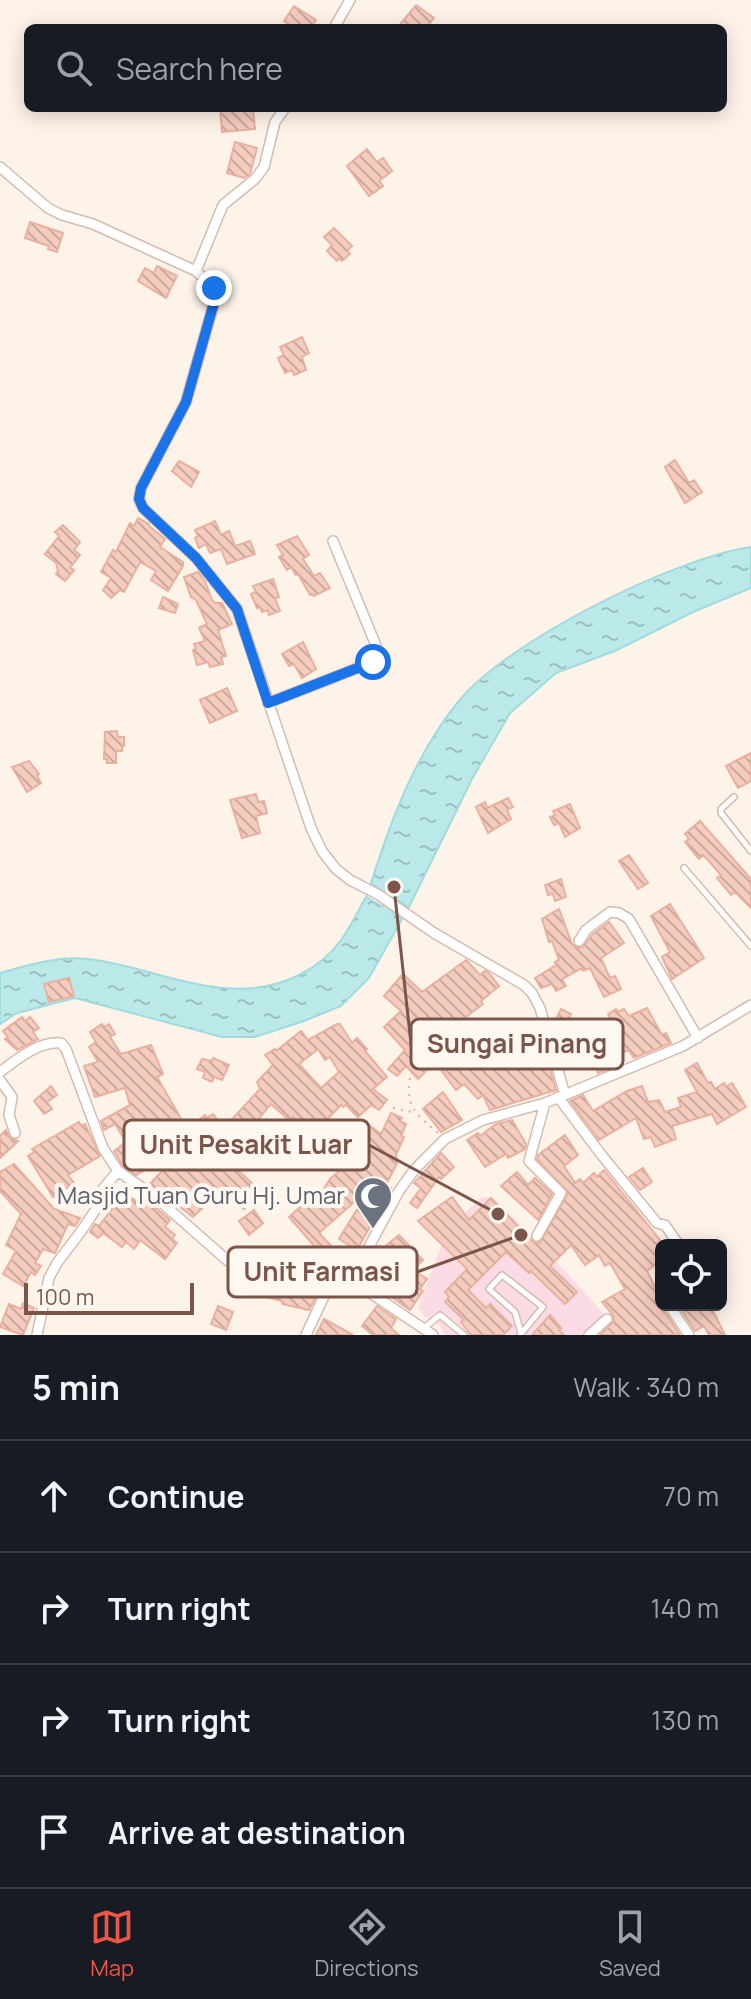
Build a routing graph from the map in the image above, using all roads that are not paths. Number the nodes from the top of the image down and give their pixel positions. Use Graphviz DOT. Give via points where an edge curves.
graph roads {
  1 [pos="350,0"];
  2 [pos="336,24"];
  3 [pos="282,112"];
  4 [pos="0,167"];
  5 [pos="196,271"];
  6 [pos="333,541"];
  7 [pos="268,703"];
  8 [pos="734,797"];
  9 [pos="751,851"];
  10 [pos="684,868"];
  11 [pos="579,941"];
  12 [pos="751,946"];
  13 [pos="751,1005"];
  14 [pos="698,1038"];
  15 [pos="0,1072"];
  16 [pos="0,1080"];
  17 [pos="562,1096"];
  18 [pos="545,1103"];
  19 [pos="15,1133"];
  20 [pos="118,1171"];
  21 [pos="537,1236"];
  22 [pos="675,1239"];
  23 [pos="351,1280"];
  24 [pos="325,1294"];
  25 [pos="673,1311"];
  26 [pos="607,1319"];
  27 [pos="424,1328"];
  28 [pos="520,1334"];
  29 [pos="37,1335"];
  30 [pos="306,1335"];
  31 [pos="433,1335"];
  32 [pos="464,1335"];
  33 [pos="589,1335"];
  34 [pos="689,1335"];
  1 -- 2 [label="street"];
  3 -- 5 [label="street" via="264,167 223,205"];
  4 -- 5 [label="street" via="48,208"];
  5 -- 7 [label="street" via="214,288 215,299 186,402 139,499 237,609"];
  6 -- 7 [label="street" via="375,643 373,662"];
  7 -- 17 [label="street" via="322,851 350,880 532,993"];
  8 -- 9 [label="lane" via="721,813"];
  10 -- 12 [label="lane"];
  11 -- 14 [label="street" via="610,912 629,919"];
  13 -- 14 [label="street"];
  14 -- 17 [label="street"];
  15 -- 20 [label="street" via="40,1047 61,1043 103,1148"];
  16 -- 19 [label="street" via="12,1097 9,1115"];
  17 -- 18 [label="street"];
  17 -- 22 [label="street" via="638,1200"];
  18 -- 21 [label="street" via="529,1161 561,1193"];
  18 -- 23 [label="street" via="483,1120 445,1139 399,1191"];
  20 -- 24 [label="street" via="228,1261"];
  20 -- 29 [label="street" via="49,1278"];
  23 -- 24 [label="street"];
  23 -- 27 [label="street"];
  24 -- 30 [label="street"];
  25 -- 34 [label="street"];
  26 -- 33 [label="street"];
  27 -- 31 [label="street"];
  27 -- 32 [label="lane" via="440,1315"];
  28 -- 28 [label="lane" via="543,1307 502,1275 489,1289 515,1312"];
}
